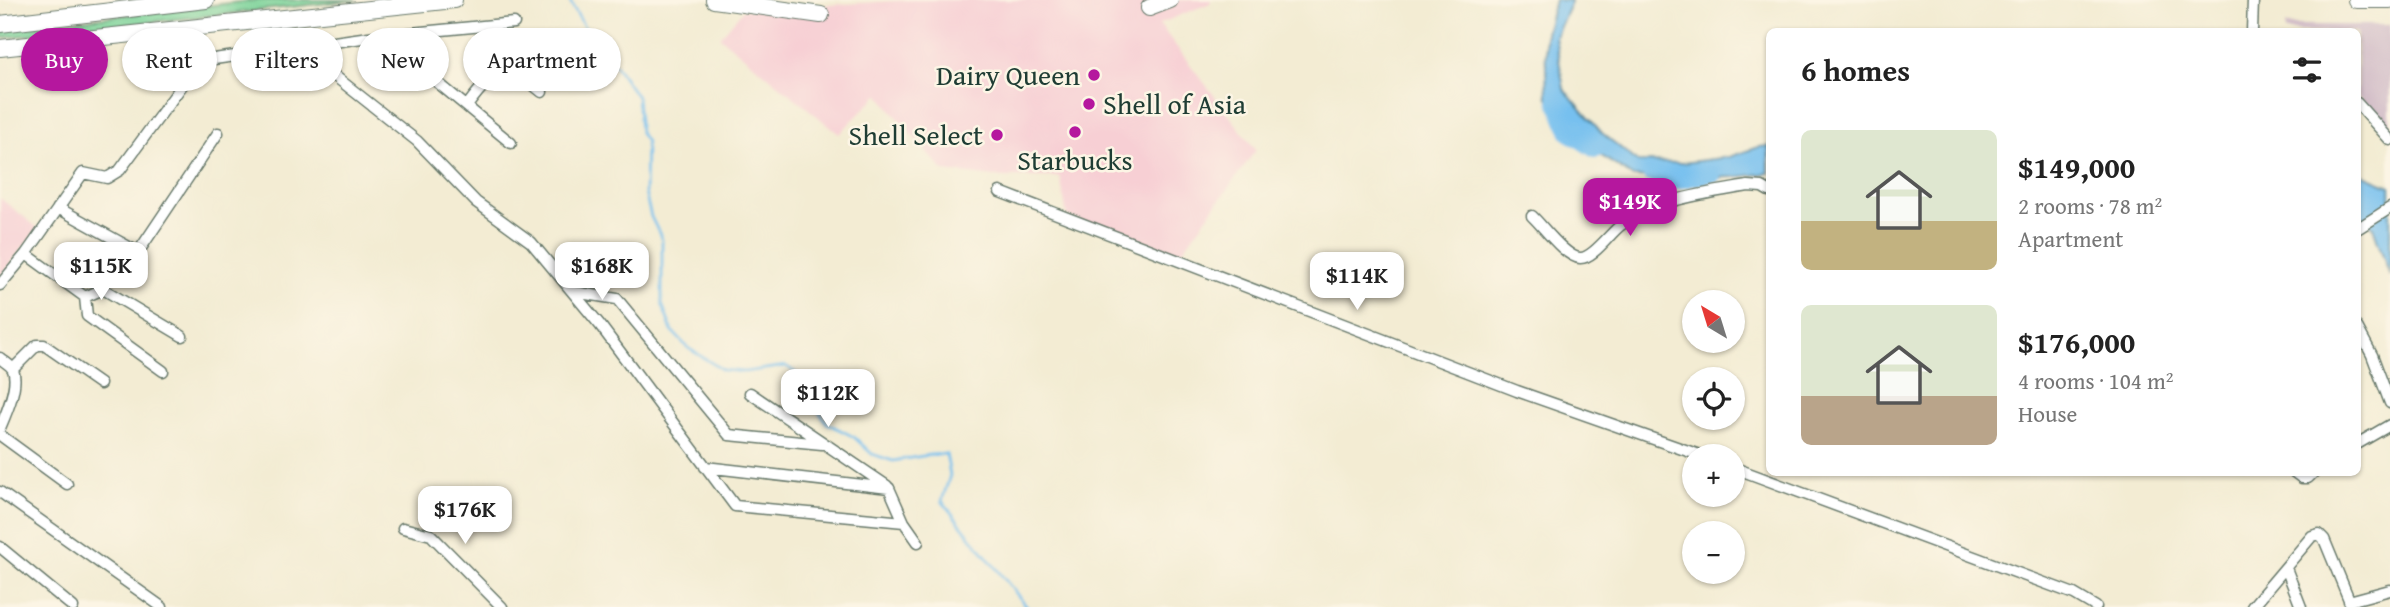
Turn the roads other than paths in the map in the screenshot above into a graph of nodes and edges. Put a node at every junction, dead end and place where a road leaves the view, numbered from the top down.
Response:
1 (206, 0) edge
2 (454, 0) edge
3 (714, 0) edge
4 (1171, 0) edge
5 (2253, 0) edge
6 (2356, 0) edge
7 (2390, 1) edge
8 (1149, 8) dead end
9 (821, 15) dead end
10 (514, 23) dead end
11 (0, 24) edge
12 (2252, 28) edge
13 (449, 29) edge
14 (0, 48) edge
15 (231, 57) edge
16 (343, 83) edge
17 (449, 91) edge
18 (542, 92) dead end
19 (467, 106) junction
20 (2361, 107) edge
21 (218, 134) dead end
22 (2390, 140) edge
23 (511, 143) dead end
24 (1766, 189) edge
25 (1000, 192) dead end
26 (58, 208) junction
27 (2390, 208) edge
28 (1532, 216) dead end
29 (2361, 227) edge
30 (26, 254) junction
31 (1, 283) edge
32 (574, 292) junction
33 (85, 297) junction
34 (2361, 334) edge
35 (182, 335) dead end
36 (0, 358) edge
37 (13, 369) junction
38 (163, 371) dead end
39 (100, 384) dead end
40 (750, 393) dead end
41 (2390, 403) edge
42 (2390, 425) edge
43 (0, 428) edge
44 (0, 435) edge
45 (2361, 442) edge
46 (822, 444) junction
47 (1682, 449) edge
48 (705, 467) junction
49 (1745, 472) edge
50 (67, 484) dead end
51 (889, 488) junction
52 (0, 492) edge
53 (904, 522) junction
54 (403, 528) dead end
55 (918, 542) dead end
56 (0, 547) edge
57 (2286, 568) junction
58 (2390, 590) edge
59 (2351, 604) edge
60 (73, 607) edge
61 (162, 607) edge
62 (502, 607) edge
63 (2096, 607) edge
64 (2252, 607) edge
65 (2301, 607) edge

1 - 11 highway
2 - 14 highway
3 - 9 highway
4 - 8 highway
5 - 12 street
6 - 7 highway
10 - 13 street
15 - 26 street
16 - 32 street
17 - 19 street
18 - 19 street
19 - 23 street
20 - 22 street
21 - 26 street
24 - 28 street
25 - 47 street
26 - 30 street
27 - 29 street
30 - 31 street
30 - 33 street
32 - 46 street
32 - 48 street
33 - 35 street
33 - 38 street
34 - 41 street
36 - 37 street
37 - 39 street
37 - 43 street
40 - 46 street
42 - 45 street
44 - 50 street
46 - 51 street
48 - 51 street
48 - 53 street
49 - 63 street
51 - 53 street
52 - 61 street
53 - 55 street
54 - 62 street
56 - 60 street
57 - 59 street
57 - 64 street
57 - 65 street
58 - 59 street

